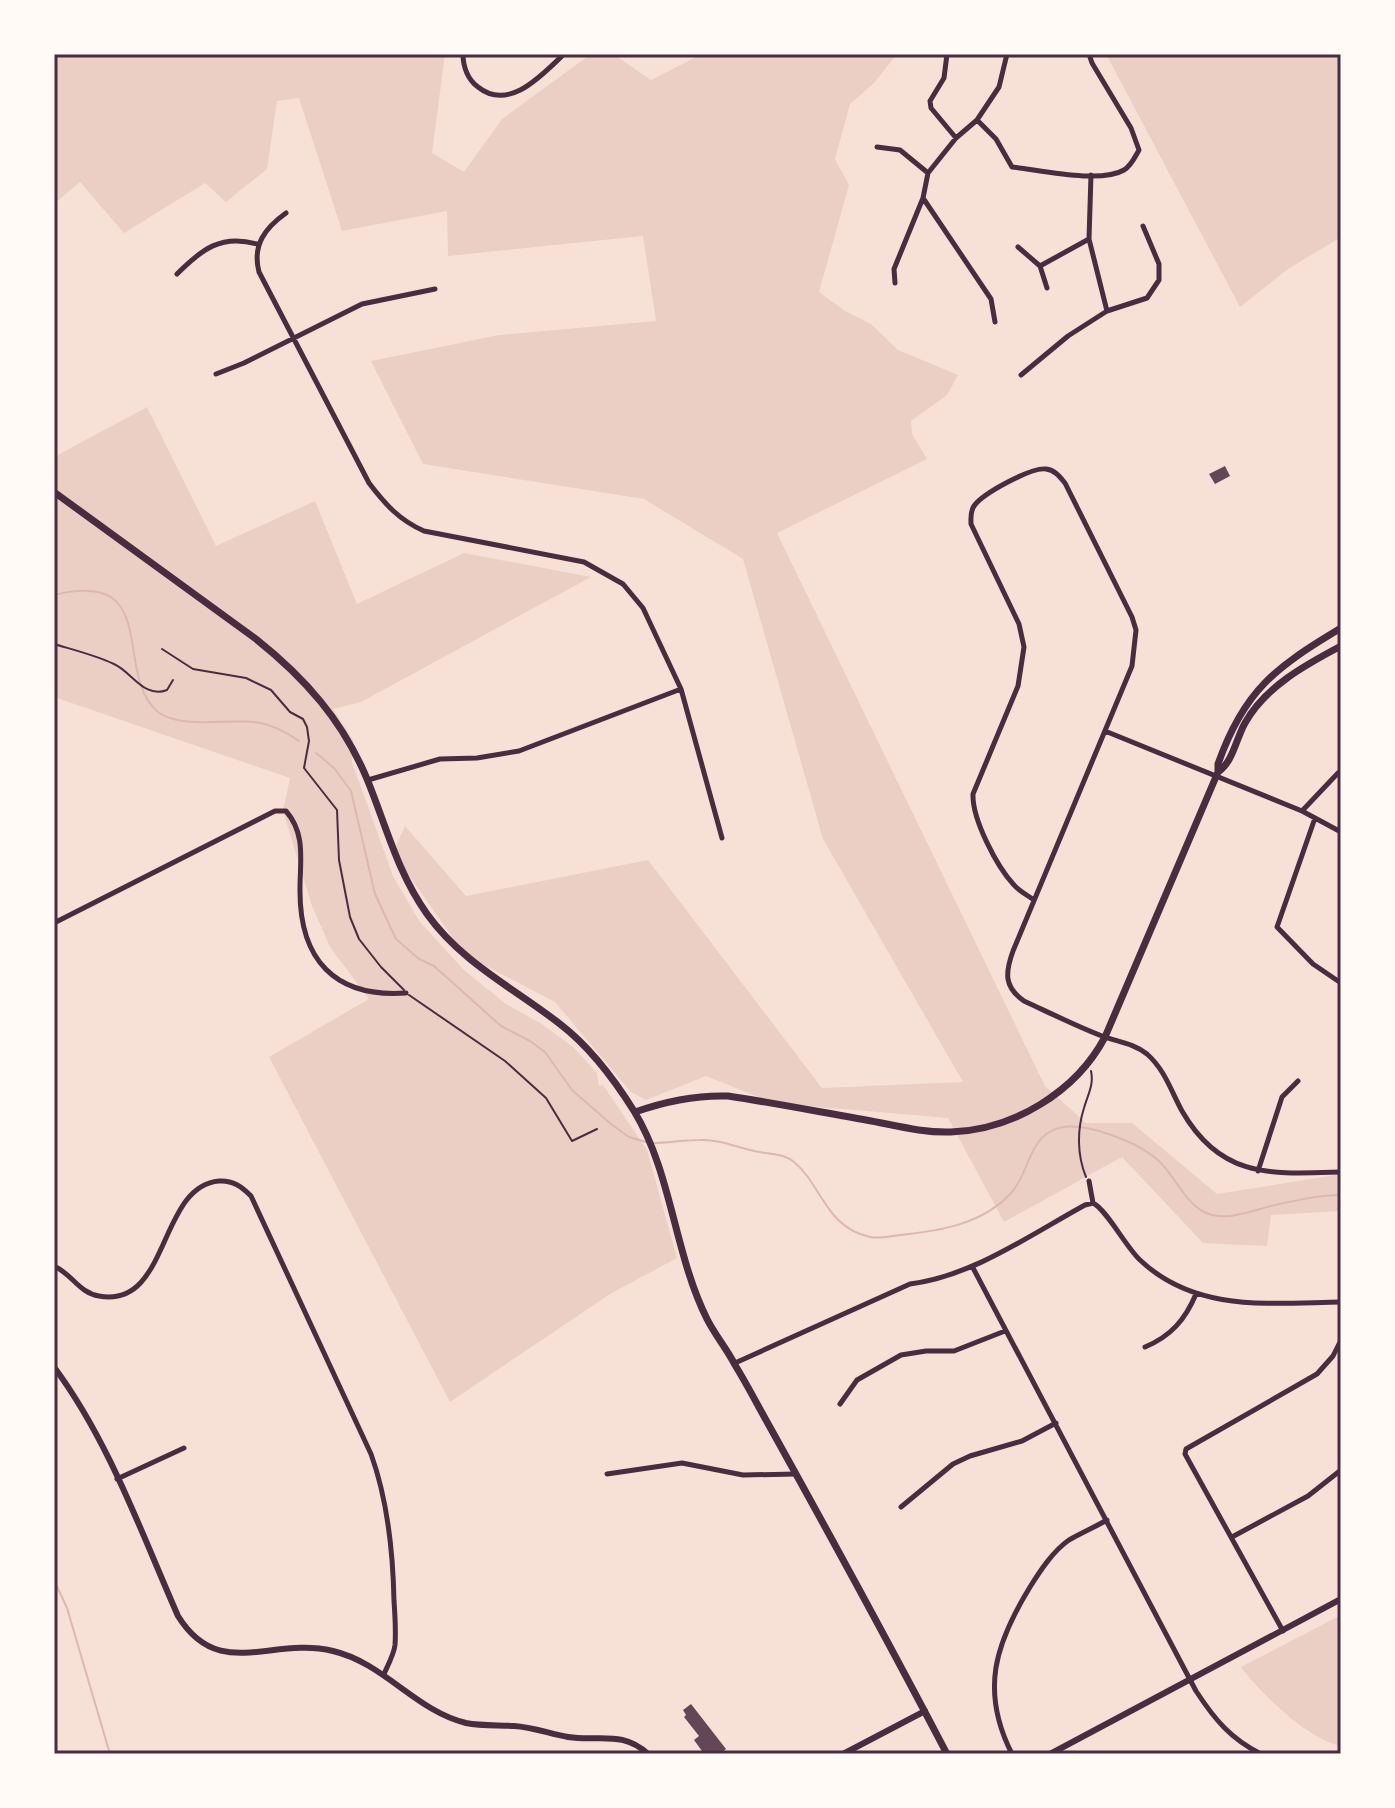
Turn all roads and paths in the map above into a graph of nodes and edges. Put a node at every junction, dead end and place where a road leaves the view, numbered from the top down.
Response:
1 (463, 54) edge
2 (564, 54) edge
3 (947, 54) edge
4 (1007, 54) edge
5 (1089, 54) edge
6 (977, 120) junction
7 (956, 138) junction
8 (877, 147) dead end
9 (928, 173) junction
10 (1091, 175) junction
11 (923, 198) junction
12 (286, 213) dead end
13 (1143, 226) dead end
14 (1089, 239) junction
15 (257, 244) junction
16 (1018, 247) dead end
17 (1040, 266) junction
18 (177, 274) dead end
19 (895, 283) dead end
20 (1047, 288) dead end
21 (435, 289) dead end
22 (1107, 311) junction
23 (995, 322) dead end
24 (292, 337) junction
25 (216, 374) dead end
26 (1021, 375) dead end
27 (54, 492) edge
28 (1341, 628) edge
29 (54, 644) edge
30 (1341, 646) edge
31 (162, 649) dead end
32 (173, 680) dead end
33 (681, 689) junction
34 (1105, 731) junction
35 (1338, 773) dead end
36 (1217, 774) junction
37 (368, 780) junction
38 (1302, 811) junction
39 (1315, 818) junction
40 (1341, 832) edge
41 (722, 838) dead end
42 (1034, 900) junction
43 (54, 923) edge
44 (1338, 981) dead end
45 (406, 993) junction
46 (1105, 1037) junction
47 (1089, 1062) junction
48 (1298, 1081) dead end
49 (635, 1112) junction
50 (597, 1129) dead end
51 (1258, 1171) junction
52 (1341, 1172) edge
53 (1089, 1181) joint
54 (1093, 1203) junction
55 (54, 1266) edge
56 (972, 1266) junction
57 (1196, 1294) junction
58 (1341, 1302) edge
59 (1005, 1331) junction
60 (1341, 1340) edge
61 (1145, 1347) dead end
62 (735, 1363) junction
63 (54, 1367) edge
64 (840, 1404) dead end
65 (1056, 1423) junction
66 (184, 1448) dead end
67 (1341, 1470) edge
68 (607, 1474) dead end
69 (796, 1474) junction
70 (117, 1479) junction
71 (901, 1507) dead end
72 (1107, 1520) junction
73 (1232, 1537) junction
74 (1341, 1599) edge
75 (1283, 1632) junction
76 (384, 1674) junction
77 (1191, 1681) junction
78 (925, 1711) junction
79 (648, 1754) edge
80 (843, 1754) edge
81 (947, 1754) edge
82 (1012, 1754) edge
83 (1050, 1754) edge
84 (1261, 1754) edge

1 - 2 street
3 - 7 street
4 - 6 street
5 - 10 street
6 - 7 street
6 - 10 street
7 - 9 street
8 - 9 street
9 - 11 street
10 - 14 street
11 - 19 street
11 - 23 street
12 - 15 street
13 - 22 street
14 - 17 street
14 - 22 street
15 - 18 street
15 - 24 street
16 - 17 street
17 - 20 street
21 - 24 street
22 - 26 street
24 - 25 street
24 - 33 street
27 - 37 main road
28 - 36 main road
29 - 32 path
30 - 36 main road
31 - 45 lane
33 - 37 street
33 - 41 street
34 - 36 street
34 - 42 street
34 - 42 street
35 - 38 street
36 - 38 street
36 - 46 main road
37 - 49 main road
38 - 39 street
39 - 40 street
39 - 44 street
42 - 46 street
43 - 45 street
45 - 50 lane
46 - 47 main road
46 - 51 street
47 - 49 main road
47 - 53 path
48 - 51 street
49 - 62 main road
51 - 52 street
53 - 54 street
54 - 56 street
54 - 57 street
55 - 76 street
56 - 59 street
56 - 62 street
57 - 58 street
57 - 61 street
59 - 64 street
59 - 65 street
60 - 73 street
62 - 69 main road
63 - 70 street
65 - 71 street
65 - 72 street
66 - 70 street
67 - 73 street
68 - 69 street
69 - 78 main road
70 - 76 street
72 - 77 street
72 - 82 street
73 - 75 street
74 - 75 street
75 - 77 street
76 - 79 street
77 - 83 street
77 - 84 street
78 - 80 street
78 - 81 main road

